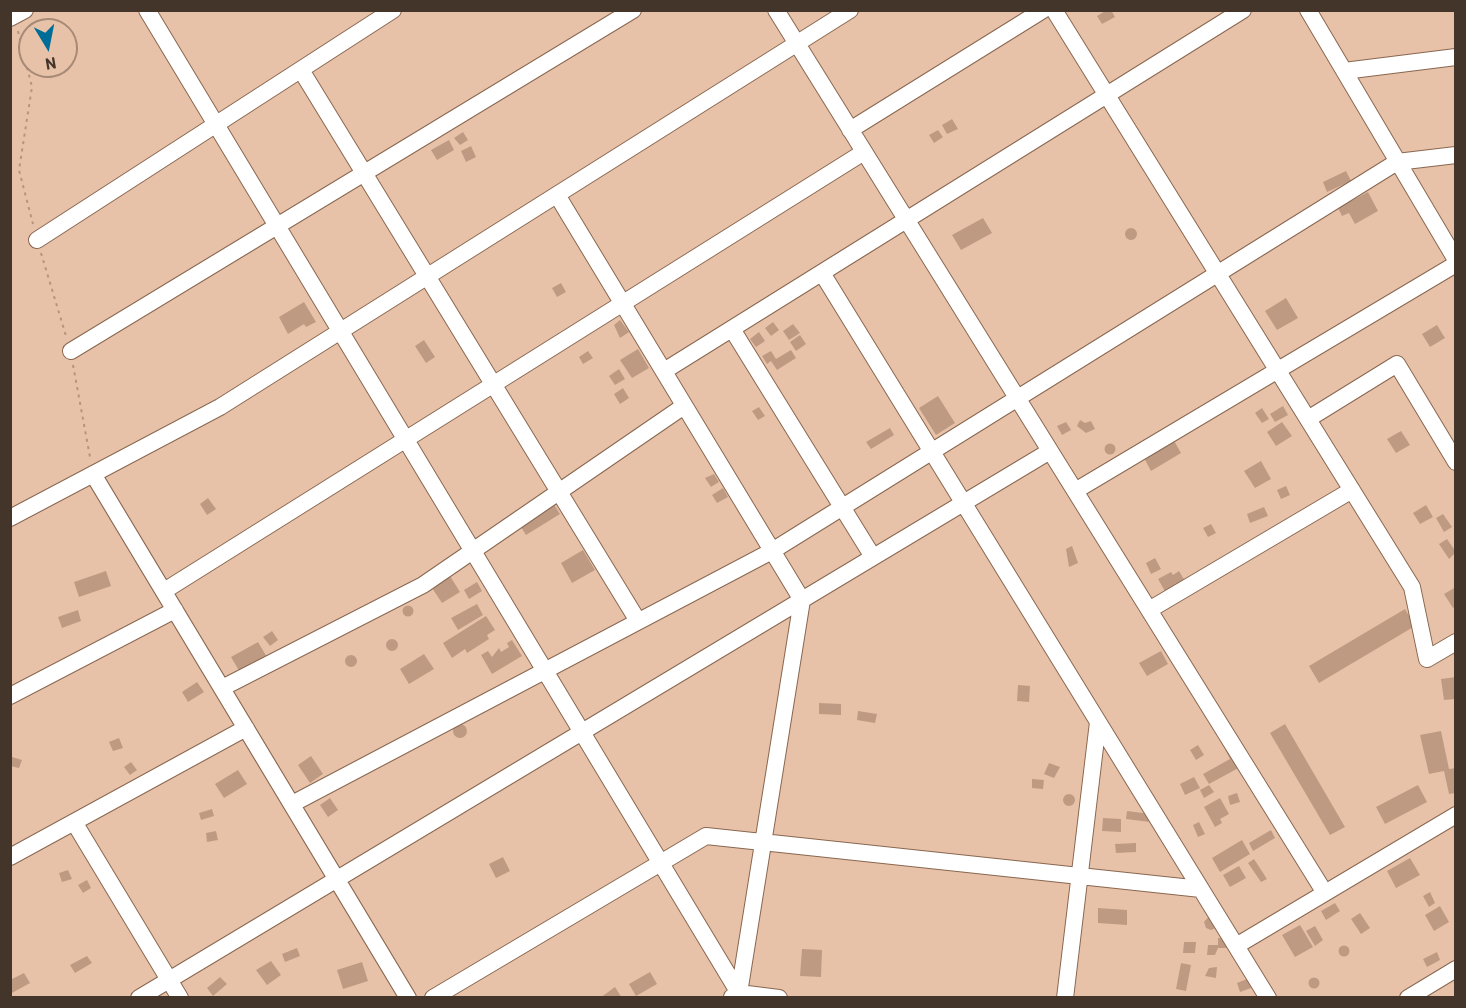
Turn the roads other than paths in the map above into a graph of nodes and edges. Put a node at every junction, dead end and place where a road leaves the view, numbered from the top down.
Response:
1 (25, 10) edge
2 (147, 10) edge
3 (393, 10) edge
4 (633, 10) edge
5 (776, 10) edge
6 (850, 10) edge
7 (1042, 10) edge
8 (1054, 10) edge
9 (1244, 10) edge
10 (1308, 10) edge
11 (10, 18) edge
12 (796, 44) junction
13 (1455, 57) edge
14 (301, 70) junction
15 (1344, 72) junction
16 (1107, 96) junction
17 (216, 125) junction
18 (850, 130) junction
19 (864, 152) junction
20 (1455, 155) edge
21 (1397, 162) junction
22 (364, 174) junction
23 (557, 195) junction
24 (906, 220) junction
25 (277, 226) junction
26 (37, 240) dead end
27 (1455, 262) edge
28 (822, 273) junction
29 (1217, 274) junction
30 (427, 277) junction
31 (622, 303) junction
32 (732, 329) junction
33 (340, 331) junction
34 (71, 351) dead end
35 (1277, 370) junction
36 (664, 371) junction
37 (493, 384) junction
38 (1017, 398) junction
39 (684, 406) junction
40 (1308, 419) junction
41 (405, 439) junction
42 (932, 451) junction
43 (1050, 451) junction
44 (1455, 462) edge
45 (93, 474) junction
46 (1352, 490) junction
47 (1075, 491) junction
48 (559, 492) junction
49 (964, 503) junction
50 (842, 507) junction
51 (10, 518) edge
52 (473, 551) junction
53 (772, 551) junction
54 (873, 557) junction
55 (164, 591) junction
56 (802, 600) junction
57 (175, 610) junction
58 (1149, 610) junction
59 (638, 621) junction
60 (1455, 642) edge
61 (545, 671) junction
62 (222, 688) junction
63 (10, 696) edge
64 (1098, 722) junction
65 (246, 728) junction
66 (582, 732) junction
67 (292, 804) junction
68 (74, 822) junction
69 (1453, 822) edge
70 (763, 843) junction
71 (10, 857) edge
72 (661, 863) junction
73 (1080, 876) junction
74 (336, 879) junction
75 (1201, 889) junction
76 (1325, 893) junction
77 (1236, 946) junction
78 (1455, 969) edge
79 (169, 980) junction
80 (737, 996) edge
81 (139, 998) edge
82 (180, 998) edge
83 (408, 998) edge
84 (433, 998) edge
85 (779, 998) edge
86 (1065, 998) edge
87 (1268, 998) edge
88 (1408, 998) edge

1 - 11 street
2 - 17 street
3 - 14 street
4 - 22 street
5 - 12 street
6 - 12 street
7 - 18 street
8 - 16 street
9 - 16 street
10 - 15 street
12 - 18 street
12 - 23 street
13 - 15 street
14 - 17 street
14 - 22 street
15 - 21 street
16 - 24 street
16 - 29 street
17 - 25 street
17 - 26 street
18 - 19 street
19 - 24 street
19 - 31 street
20 - 21 street
21 - 27 street
21 - 29 street
22 - 25 street
22 - 30 street
23 - 30 street
23 - 31 street
24 - 28 street
24 - 38 street
25 - 33 street
25 - 34 street
27 - 35 street
28 - 32 street
28 - 42 street
29 - 35 street
29 - 38 street
30 - 33 street
30 - 37 street
31 - 36 street
31 - 37 street
32 - 36 street
32 - 50 street
33 - 41 street
33 - 45 street
35 - 40 street
35 - 47 street
36 - 39 street
37 - 41 street
37 - 48 street
38 - 42 street
38 - 43 street
39 - 48 street
39 - 53 street
40 - 44 street
40 - 46 street
41 - 52 street
41 - 55 street
42 - 49 street
42 - 50 street
43 - 47 street
43 - 49 street
45 - 51 street
45 - 55 street
46 - 58 street
46 - 60 street
47 - 58 street
48 - 52 street
48 - 59 street
49 - 54 street
49 - 64 street
50 - 53 street
50 - 54 street
52 - 61 street
52 - 62 street
53 - 56 street
53 - 59 street
54 - 56 street
55 - 57 street
56 - 66 street
56 - 70 street
57 - 62 street
57 - 63 street
58 - 76 street
59 - 61 street
61 - 66 street
61 - 67 street
62 - 65 street
64 - 73 street
64 - 75 street
65 - 67 street
65 - 68 street
66 - 72 street
66 - 74 street
67 - 74 street
68 - 71 street
68 - 79 street
69 - 76 street
70 - 72 street
70 - 73 street
70 - 80 street
72 - 80 street
72 - 84 street
73 - 75 street
73 - 86 street
74 - 79 street
74 - 83 street
75 - 77 street
76 - 77 street
77 - 87 street
78 - 88 street
79 - 81 street
79 - 82 street
80 - 85 street

